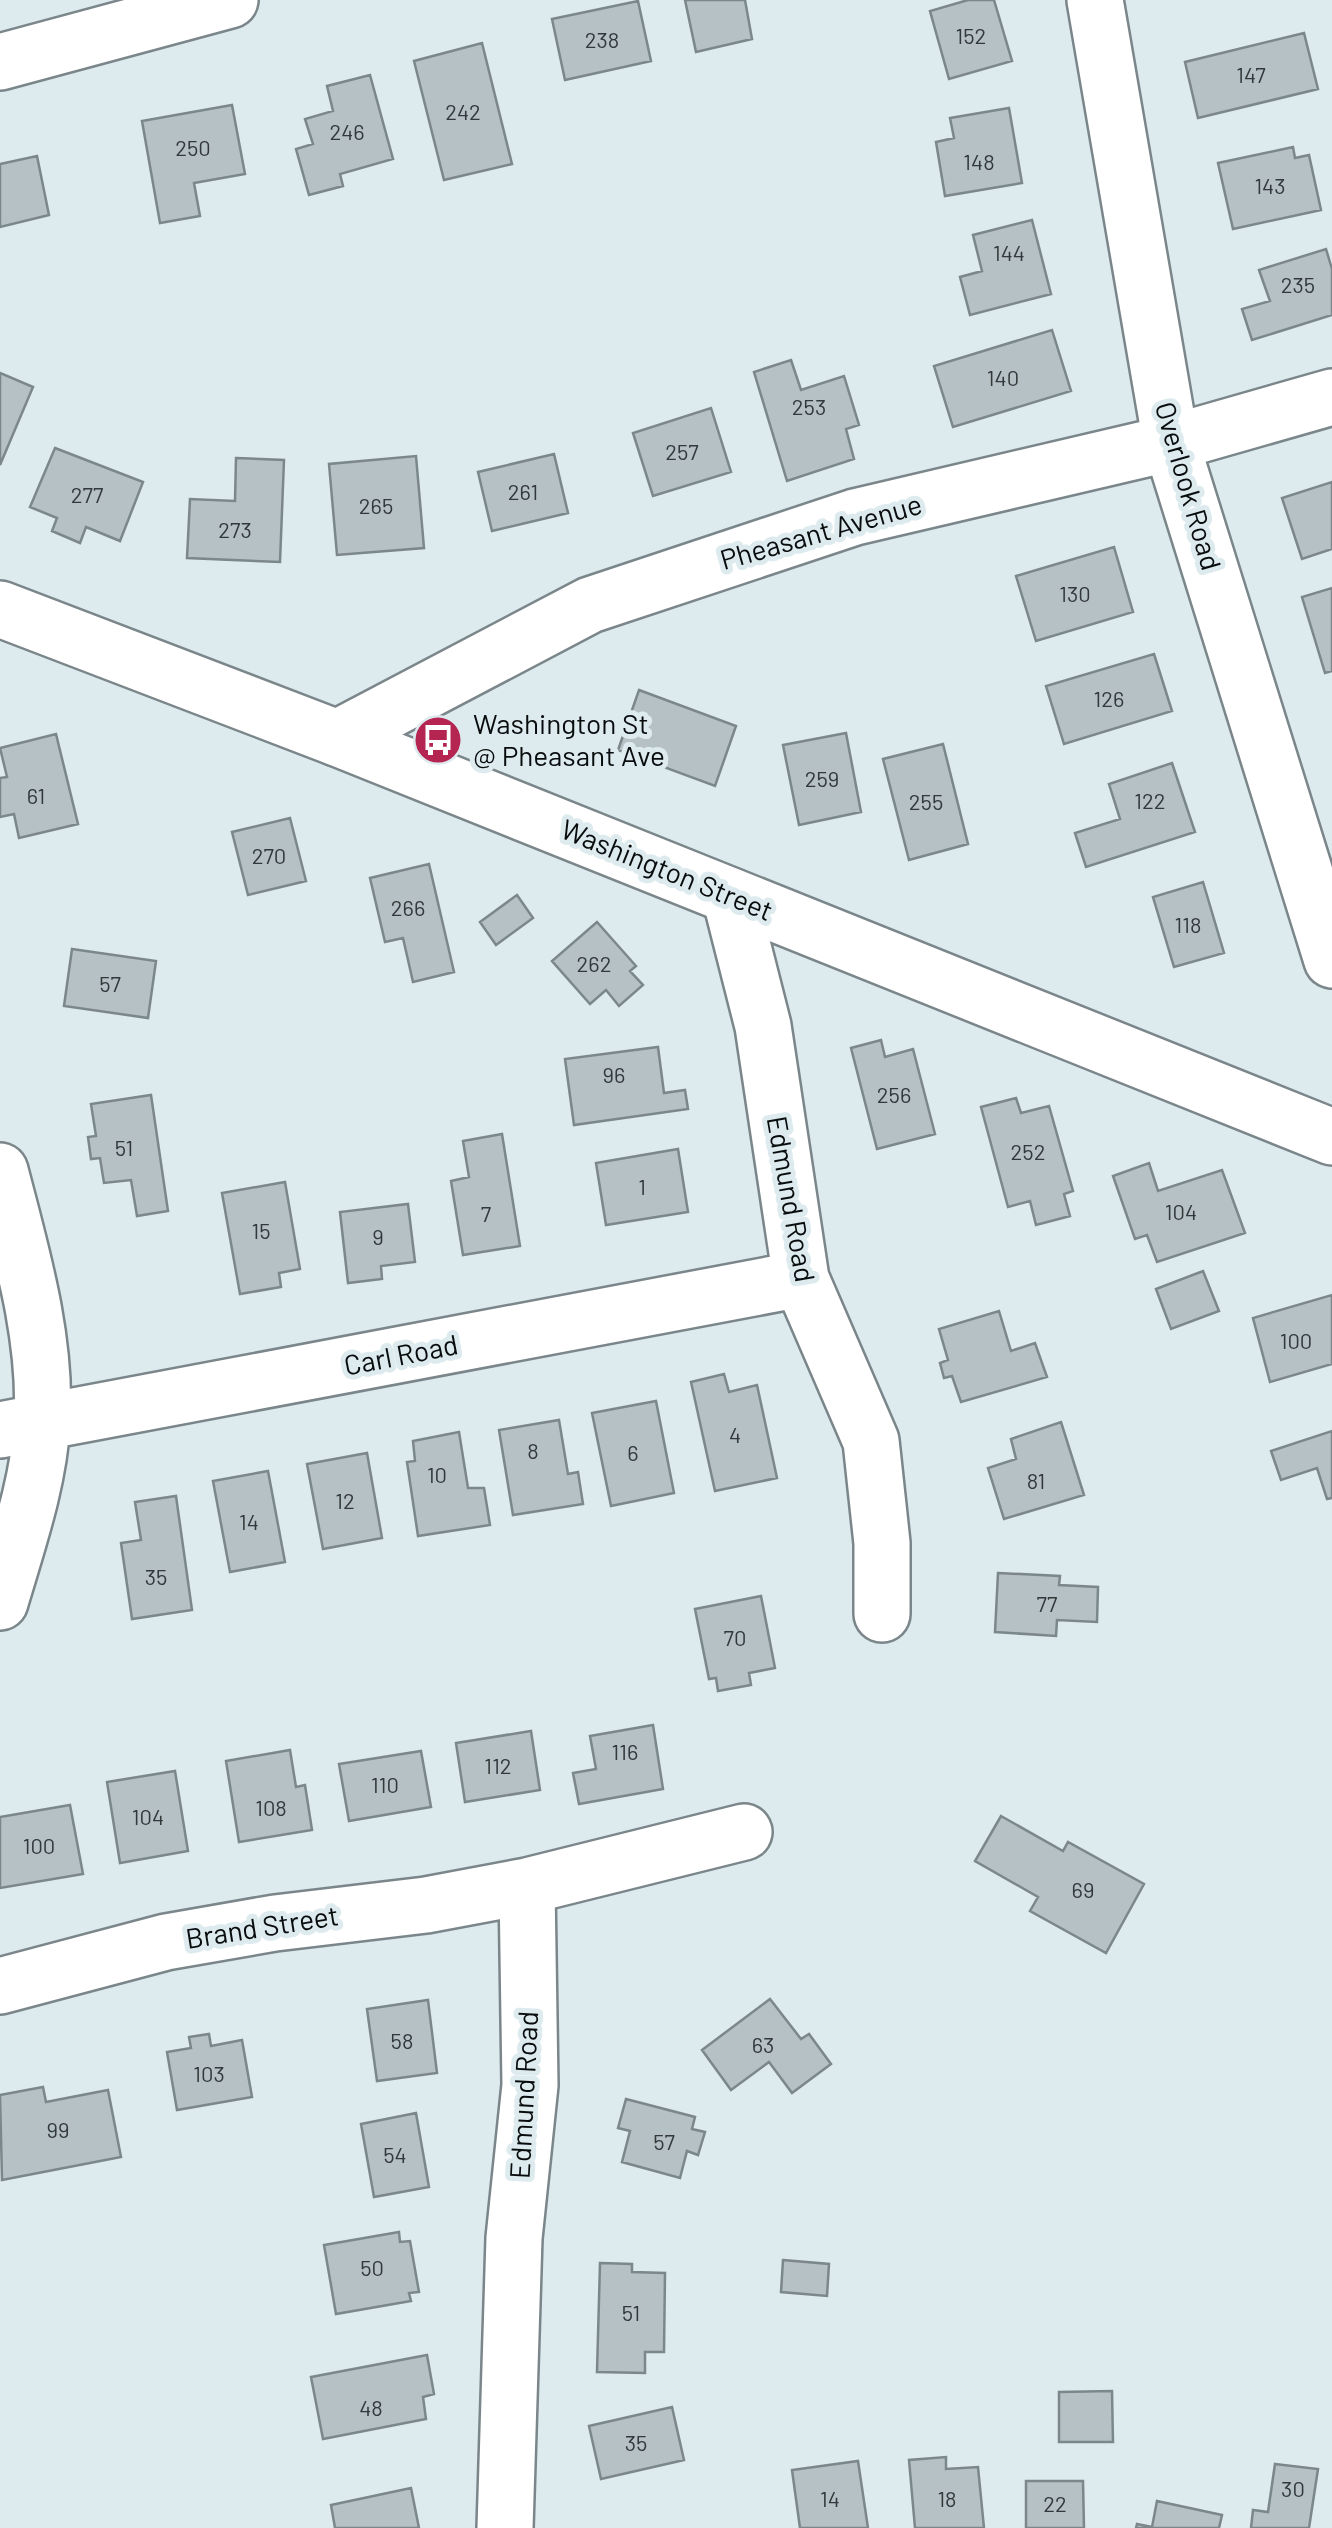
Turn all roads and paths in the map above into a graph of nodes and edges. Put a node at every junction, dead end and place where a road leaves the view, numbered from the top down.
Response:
1 (230, 0) edge
2 (1095, 0) edge
3 (0, 62) edge
4 (1332, 397) edge
5 (1171, 443) junction
6 (0, 609) edge
7 (337, 738) junction
8 (730, 896) junction
9 (1332, 960) edge
10 (1332, 1137) edge
11 (0, 1172) edge
12 (801, 1279) junction
13 (21, 1426) edge
14 (0, 1602) edge
15 (882, 1614) dead end
16 (744, 1832) dead end
17 (527, 1886) junction
18 (0, 1986) edge
19 (506, 2528) edge

1 - 3 street
2 - 5 street, Overlook Road
4 - 5 street, Pheasant Avenue
5 - 7 street, Pheasant Avenue
5 - 9 street, Overlook Road
6 - 7 street, Washington Street
7 - 8 street, Washington Street
8 - 10 street, Washington Street
8 - 12 street, Edmund Road
11 - 13 street
12 - 13 street, Carl Road
12 - 15 street, Edmund Road
13 - 14 street
16 - 17 street
17 - 18 street, Brand Street
17 - 19 street, Edmund Road

